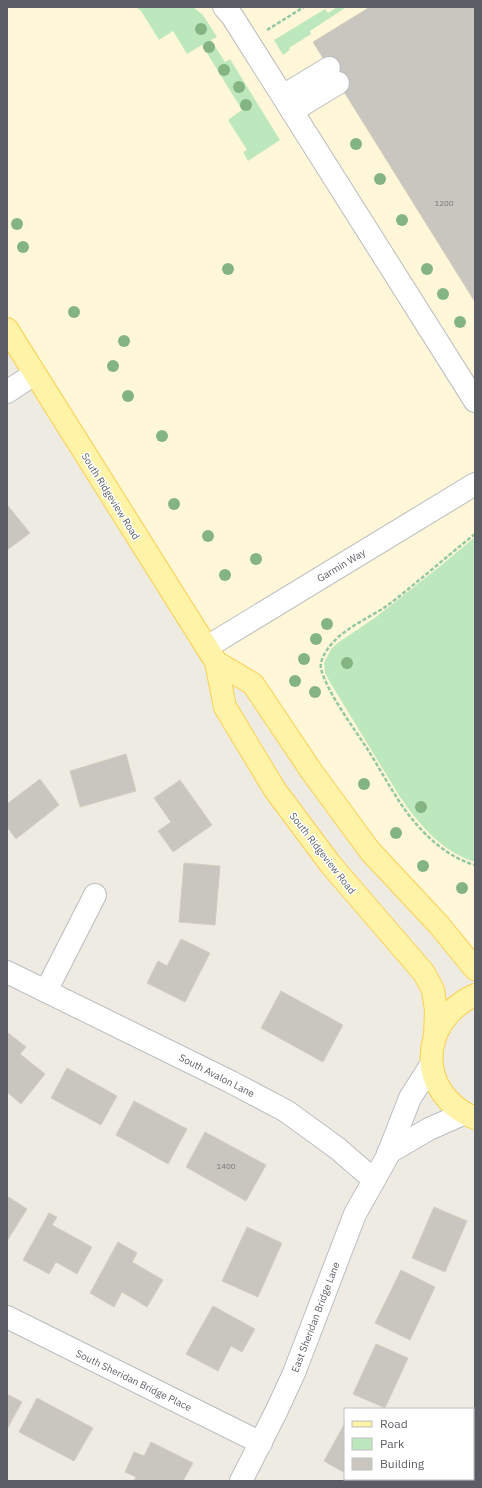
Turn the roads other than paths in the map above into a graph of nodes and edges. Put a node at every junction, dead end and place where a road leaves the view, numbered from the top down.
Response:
1 (224, 7) edge
2 (333, 76) dead end
3 (288, 104) junction
4 (7, 329) edge
5 (34, 374) junction
6 (7, 392) edge
7 (475, 401) edge
8 (475, 484) edge
9 (211, 655) junction
10 (95, 895) dead end
11 (475, 969) edge
12 (7, 972) edge
13 (46, 991) junction
14 (475, 995) edge
15 (435, 1036) junction
16 (431, 1065) junction
17 (469, 1116) edge
18 (388, 1153) junction
19 (374, 1180) junction
20 (7, 1317) edge
21 (261, 1443) junction
22 (241, 1481) edge

1 - 3 street
2 - 3 street
3 - 7 street
4 - 5 main road, South Ridgeview Road
5 - 6 street
5 - 9 main road, South Ridgeview Road
8 - 9 street, Garmin Way
9 - 11 main road, South Ridgeview Road
9 - 15 main road, South Ridgeview Road
10 - 13 street
12 - 13 street, South Avalon Lane
13 - 19 street, South Avalon Lane
14 - 15 main road
15 - 16 main road
16 - 17 main road
16 - 18 street, East Sheridan Bridge Lane
17 - 18 street
18 - 19 street, East Sheridan Bridge Lane
19 - 21 street, East Sheridan Bridge Lane
20 - 21 street, South Sheridan Bridge Place
21 - 22 street, East Sheridan Bridge Lane

